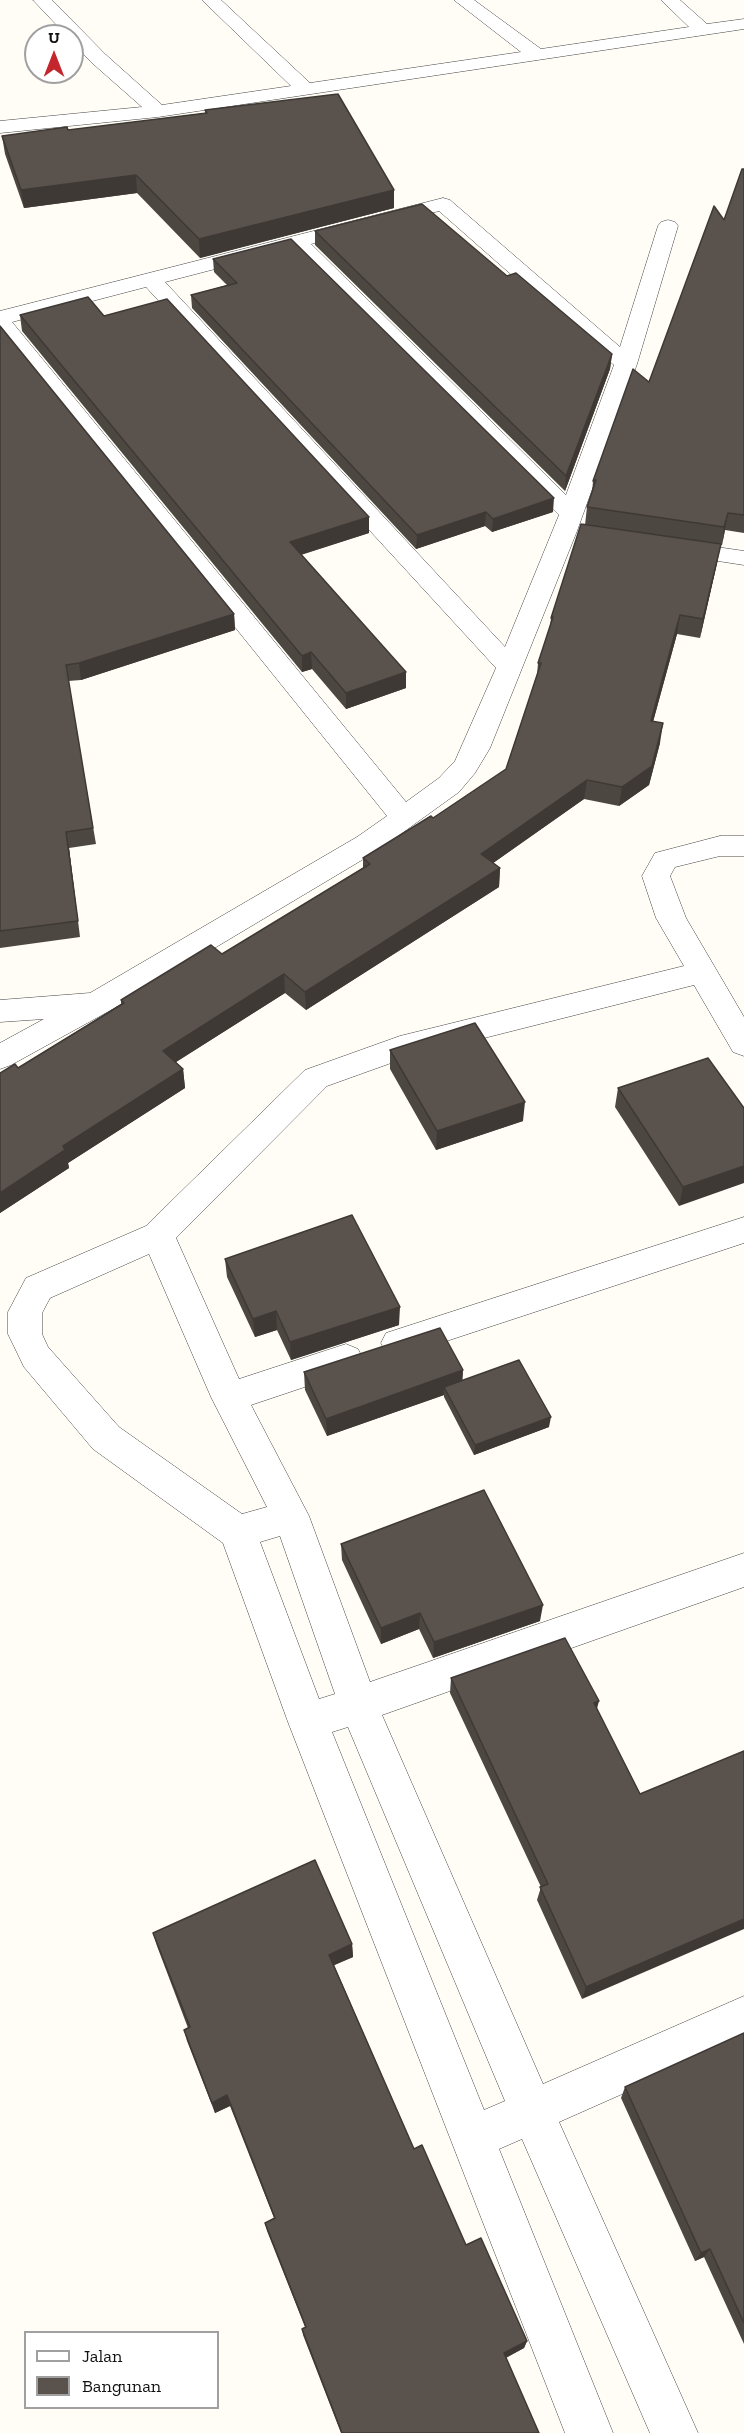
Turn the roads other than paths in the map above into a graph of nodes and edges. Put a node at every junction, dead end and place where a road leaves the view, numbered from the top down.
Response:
1 (42, 0) edge
2 (211, 0) edge
3 (463, 0) edge
4 (670, 0) edge
5 (744, 24) edge
6 (703, 30) junction
7 (536, 54) junction
8 (306, 89) junction
9 (158, 111) junction
10 (0, 126) edge
11 (668, 226) dead end
12 (297, 242) junction
13 (151, 279) junction
14 (0, 320) edge
15 (626, 364) junction
16 (574, 526) junction
17 (655, 545) edge
18 (744, 558) edge
19 (508, 667) junction
20 (404, 818) junction
21 (744, 846) edge
22 (701, 972) junction
23 (99, 1003) junction
24 (0, 1011) edge
25 (744, 1044) edge
26 (0, 1057) edge
27 (744, 1230) edge
28 (158, 1235) junction
29 (229, 1397) junction
30 (291, 1516) junction
31 (238, 1532) junction
32 (744, 1569) edge
33 (359, 1706) junction
34 (308, 1722) junction
35 (744, 2018) edge
36 (532, 2111) junction
37 (474, 2138) junction
38 (589, 2433) edge
39 (674, 2433) edge

1 - 9 street
2 - 8 street
3 - 7 street
4 - 6 street
5 - 6 street
6 - 7 street
7 - 8 street
8 - 9 street
9 - 10 street
11 - 15 street
12 - 13 street
12 - 15 street
12 - 16 street
13 - 14 street
13 - 19 street
14 - 20 street
15 - 16 street
16 - 19 street
17 - 18 street
19 - 20 street
20 - 23 street
21 - 22 street
22 - 25 street
22 - 28 street
23 - 24 street
23 - 26 street
27 - 29 street
28 - 29 street
28 - 31 street
29 - 30 street
30 - 31 street
30 - 33 street
31 - 34 street
32 - 33 street
33 - 34 street
33 - 36 street
34 - 37 street
35 - 36 street
36 - 37 street
36 - 39 street
37 - 38 street

